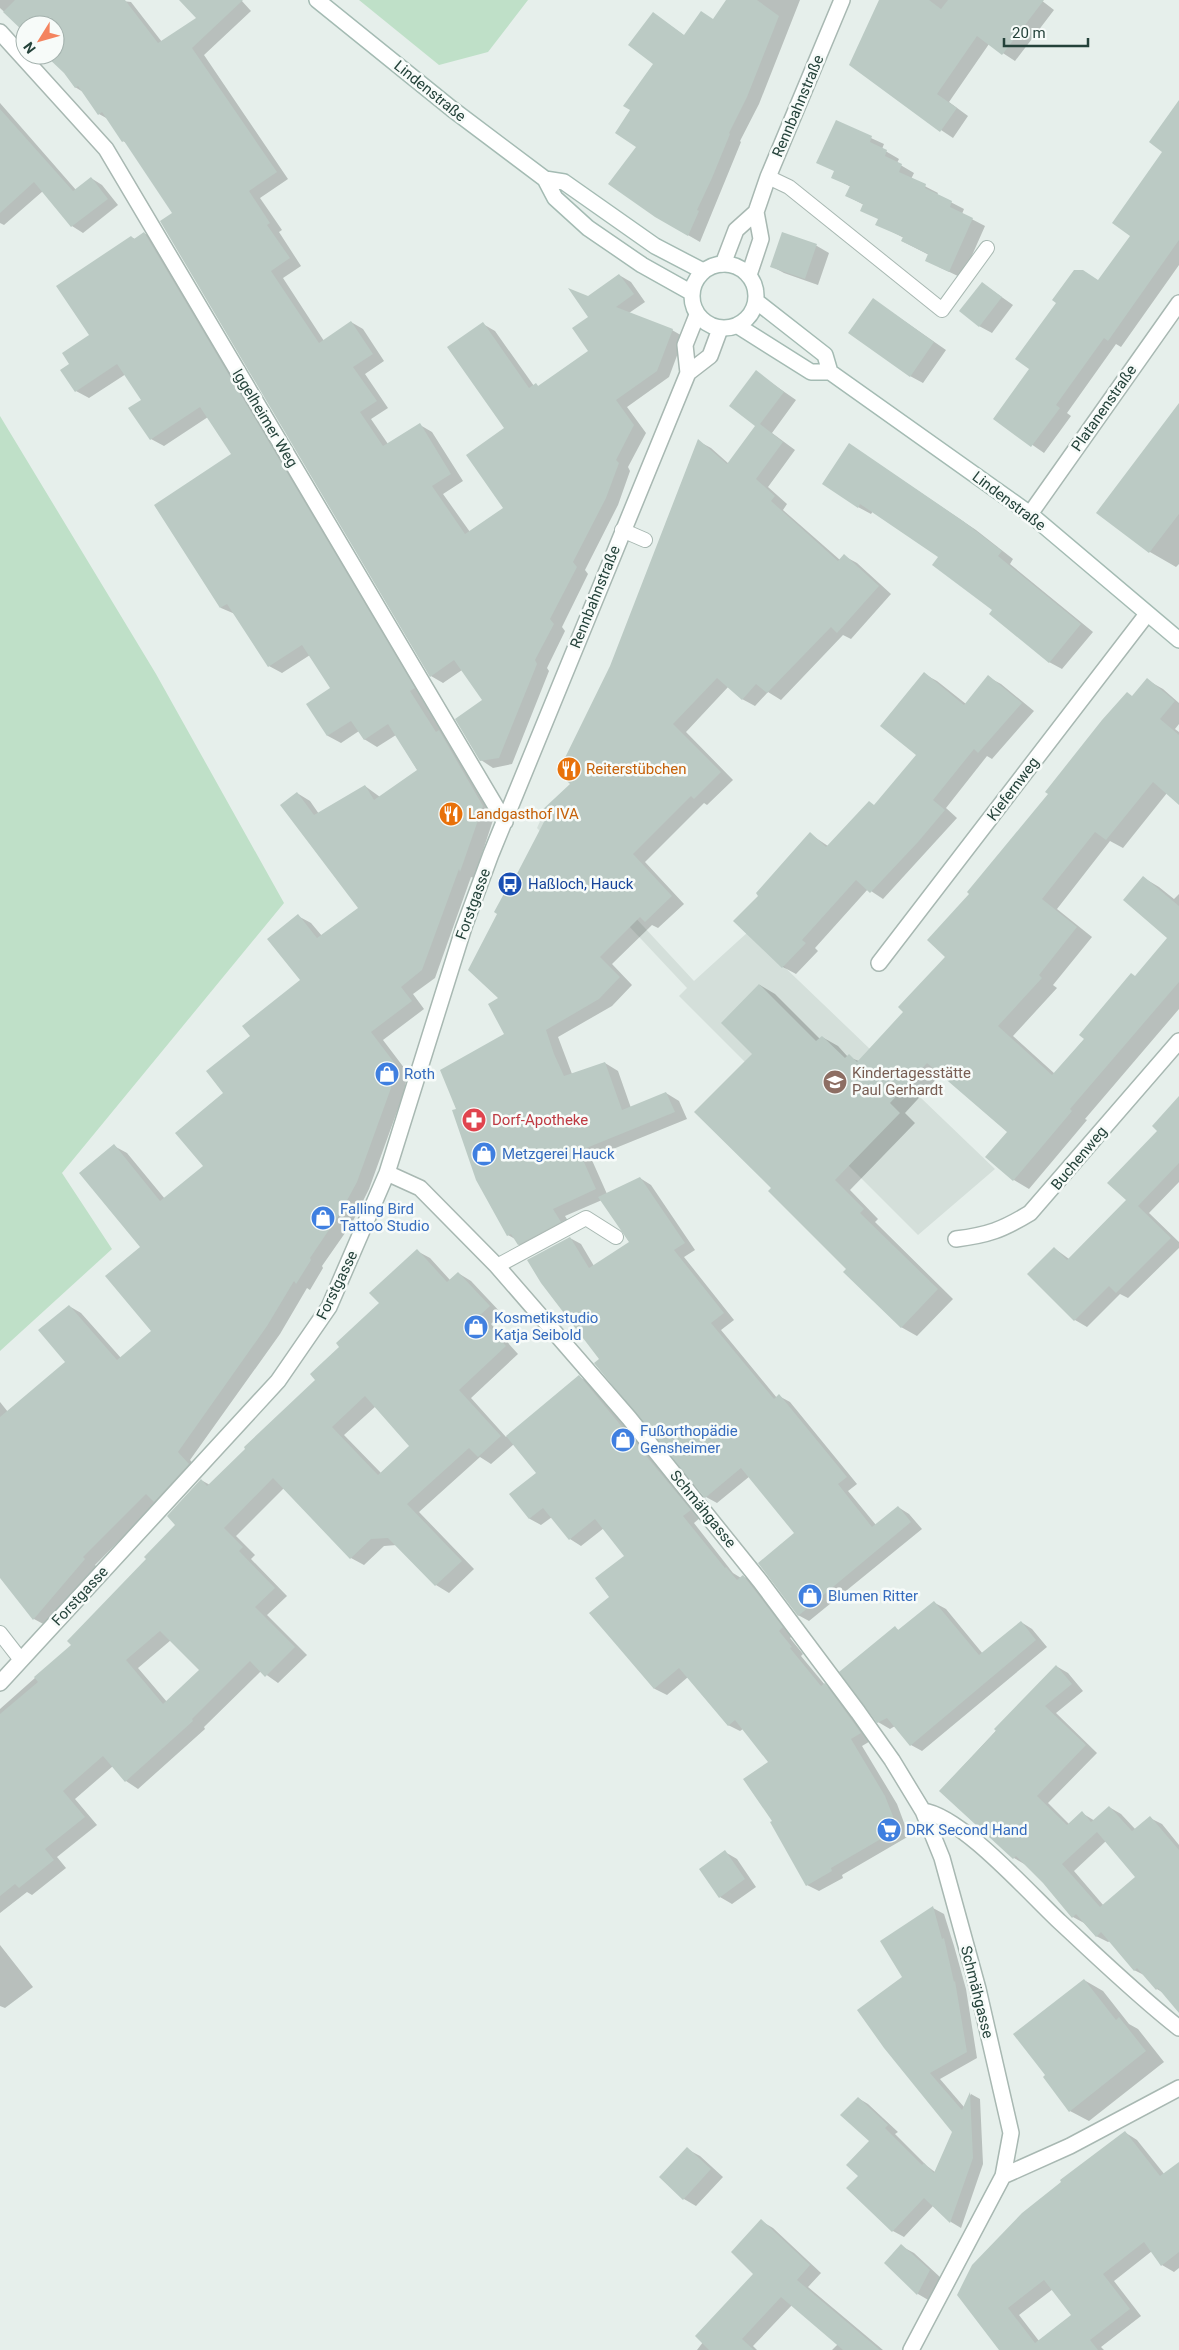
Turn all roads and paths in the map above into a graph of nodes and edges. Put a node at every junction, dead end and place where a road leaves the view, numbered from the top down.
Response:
1 (317, 0) edge
2 (842, 0) edge
3 (0, 32) edge
4 (768, 177) junction
5 (545, 179) junction
6 (756, 212) junction
7 (987, 248) dead end
8 (723, 264) junction
9 (703, 271) junction
10 (748, 275) junction
11 (692, 293) junction
12 (756, 301) junction
13 (1179, 303) edge
14 (697, 315) junction
15 (738, 326) junction
16 (720, 329) junction
17 (830, 372) junction
18 (688, 373) junction
19 (1030, 514) junction
20 (622, 530) junction
21 (645, 540) dead end
22 (1148, 614) junction
23 (1179, 640) edge
24 (505, 822) junction
25 (879, 963) dead end
26 (1178, 1045) edge
27 (387, 1173) junction
28 (616, 1237) dead end
29 (956, 1239) dead end
30 (497, 1266) junction
31 (0, 1633) edge
32 (21, 1660) junction
33 (0, 1683) edge
34 (923, 1811) junction
35 (1179, 2028) edge
36 (1179, 2088) edge
37 (1003, 2176) junction
38 (911, 2350) edge

1 - 5 street, Lindenstraße
2 - 4 street, Rennbahnstraße
3 - 24 street, Iggelheimer Weg
4 - 6 street, Rennbahnstraße
4 - 7 lane
5 - 9 street, Lindenstraße
5 - 11 street, Lindenstraße
6 - 8 street, Rennbahnstraße
6 - 10 street, Rennbahnstraße
8 - 9 street
8 - 10 street
9 - 11 street
10 - 12 street
11 - 14 street
12 - 15 street
12 - 17 street, Lindenstraße
13 - 19 street, Platanenstraße
14 - 16 street
14 - 18 street, Rennbahnstraße
15 - 16 street
15 - 17 street, Lindenstraße
16 - 18 street, Rennbahnstraße
17 - 19 street, Lindenstraße
18 - 20 street, Rennbahnstraße
19 - 22 street, Lindenstraße
20 - 21 lane
20 - 24 street, Rennbahnstraße
22 - 23 street, Lindenstraße
22 - 25 street, Kiefernweg
24 - 27 street, Forstgasse
26 - 29 street, Buchenweg
27 - 30 street, Schmähgasse
27 - 32 street, Forstgasse
28 - 30 lane
30 - 34 street, Schmähgasse
31 - 32 lane
32 - 33 street, Forstgasse
34 - 35 street
34 - 37 street, Schmähgasse
36 - 37 street
37 - 38 street, Schmähgasse

